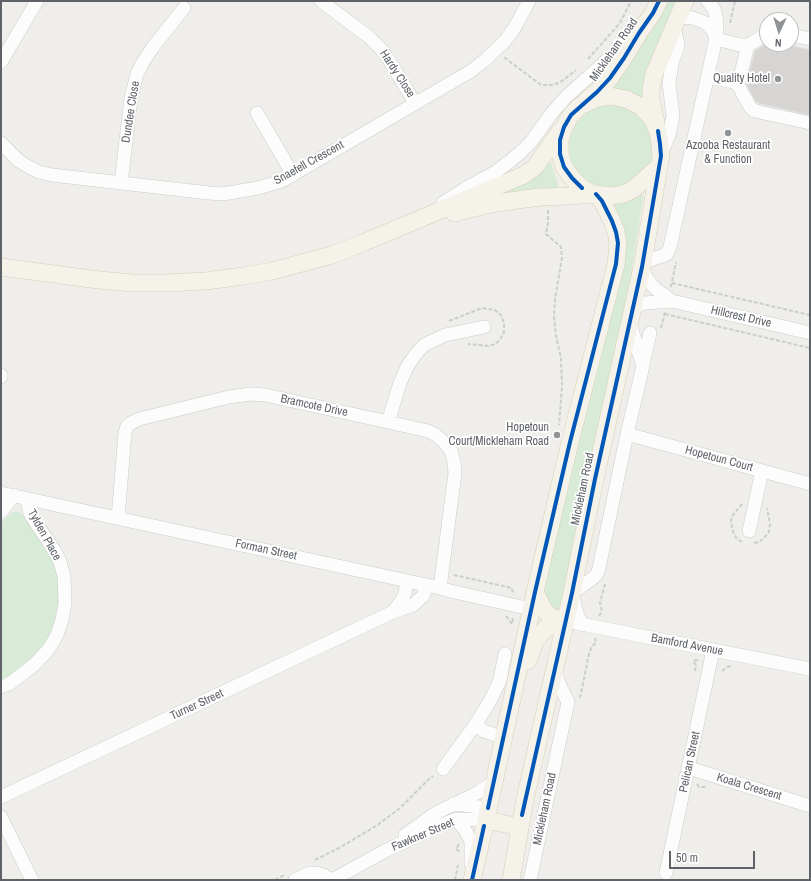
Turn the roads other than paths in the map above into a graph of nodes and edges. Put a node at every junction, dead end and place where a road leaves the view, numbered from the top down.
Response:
1 (36, 1) edge
2 (321, 1) edge
3 (529, 1) edge
4 (659, 1) edge
5 (685, 1) edge
6 (708, 1) edge
7 (184, 8) dead end
8 (676, 21) junction
9 (639, 33) junction
10 (799, 37) edge
11 (716, 38) junction
12 (759, 38) edge
13 (810, 39) edge
14 (748, 45) junction
15 (1, 62) edge
16 (708, 77) junction
17 (738, 85) junction
18 (415, 103) junction
19 (580, 106) junction
20 (257, 113) dead end
21 (810, 123) edge
22 (564, 127) junction
23 (658, 132) junction
24 (1, 143) edge
25 (660, 161) junction
26 (292, 174) junction
27 (121, 183) junction
28 (595, 194) junction
29 (412, 223) junction
30 (642, 265) junction
31 (1, 266) edge
32 (672, 301) junction
33 (631, 317) junction
34 (484, 327) dead end
35 (650, 333) dead end
36 (810, 333) edge
37 (643, 366) junction
38 (388, 422) junction
39 (627, 434) junction
40 (762, 471) junction
41 (810, 484) edge
42 (1, 493) edge
43 (20, 497) junction
44 (1, 512) edge
45 (118, 518) junction
46 (749, 531) dead end
47 (407, 581) junction
48 (433, 587) junction
49 (535, 592) junction
50 (572, 592) junction
51 (531, 609) junction
52 (393, 612) junction
53 (565, 622) junction
54 (585, 625) junction
55 (713, 650) junction
56 (505, 654) dead end
57 (810, 669) edge
58 (554, 670) junction
59 (1, 688) edge
60 (512, 698) junction
61 (475, 725) junction
62 (503, 738) junction
63 (688, 768) junction
64 (443, 769) road end
65 (494, 782) junction
66 (1, 797) edge
67 (451, 804) junction
68 (810, 806) edge
69 (487, 814) junction
70 (1, 816) edge
71 (456, 819) junction
72 (521, 821) junction
73 (385, 851) junction
74 (666, 873) dead end
75 (290, 877) edge
76 (32, 880) edge
77 (332, 880) edge
78 (472, 880) edge
79 (511, 880) edge
80 (530, 880) edge

1 - 15 street
2 - 18 street, Hardy Close
3 - 18 street, Snaefell Crescent
4 - 9 main road, Mickleham Road
5 - 8 main road
6 - 11 street
7 - 27 street, Dundee Close
8 - 11 street
8 - 23 main road
8 - 25 street
9 - 19 main road, Mickleham Road
9 - 29 street
10 - 13 street
11 - 14 street
11 - 16 street
12 - 14 street
14 - 17 street
16 - 17 street
16 - 30 street
17 - 21 street
18 - 26 street, Snaefell Crescent
19 - 22 main road
19 - 23 main road
20 - 26 street
22 - 28 main road
22 - 29 main road
23 - 25 main road
24 - 27 street, Snaefell Crescent
25 - 28 main road
25 - 30 main road, Mickleham Road
26 - 27 street, Snaefell Crescent
28 - 29 main road
28 - 49 main road, Mickleham Road
29 - 31 main road
30 - 32 street, Hillcrest Drive
30 - 33 main road, Mickleham Road
32 - 33 street, Hillcrest Drive
32 - 36 street, Hillcrest Drive
33 - 37 street
33 - 50 main road, Mickleham Road
34 - 38 street
35 - 37 street
37 - 39 street
38 - 45 street, Bramcote Drive
38 - 48 street, Bramcote Drive
39 - 40 street, Hopetoun Court
39 - 50 street
40 - 41 street, Hopetoun Court
40 - 46 street
42 - 43 street, Forman Street
43 - 44 street
43 - 45 street, Forman Street
43 - 59 street, Tylden Place
45 - 47 street, Forman Street
47 - 48 street, Forman Street
47 - 52 street
48 - 51 street, Forman Street
48 - 52 street, Turner Street
49 - 51 main road, Mickleham Road
49 - 53 main road
50 - 53 main road, Mickleham Road
50 - 54 street
51 - 60 main road, Mickleham Road
52 - 66 street, Turner Street
53 - 54 street, Bamford Avenue
53 - 58 main road, Mickleham Road
53 - 60 main road
54 - 55 street, Bamford Avenue
55 - 57 street, Bamford Avenue
55 - 63 street, Pelican Street
56 - 61 street
58 - 72 main road, Mickleham Road
58 - 80 street, Mickleham Road
60 - 62 main road, Mickleham Road
61 - 62 street
61 - 64 street
62 - 65 main road, Mickleham Road
63 - 68 street, Koala Crescent
63 - 74 street, Pelican Street
65 - 67 street
65 - 69 main road, Mickleham Road
67 - 69 street, Fawkner Street
67 - 73 street, Fawkner Street
69 - 71 street, Fawkner Street
69 - 72 main road
69 - 78 main road, Mickleham Road
70 - 76 street
71 - 73 street, Fawkner Street
71 - 78 street
72 - 79 main road, Mickleham Road
73 - 77 street, Fawkner Street
75 - 77 street

